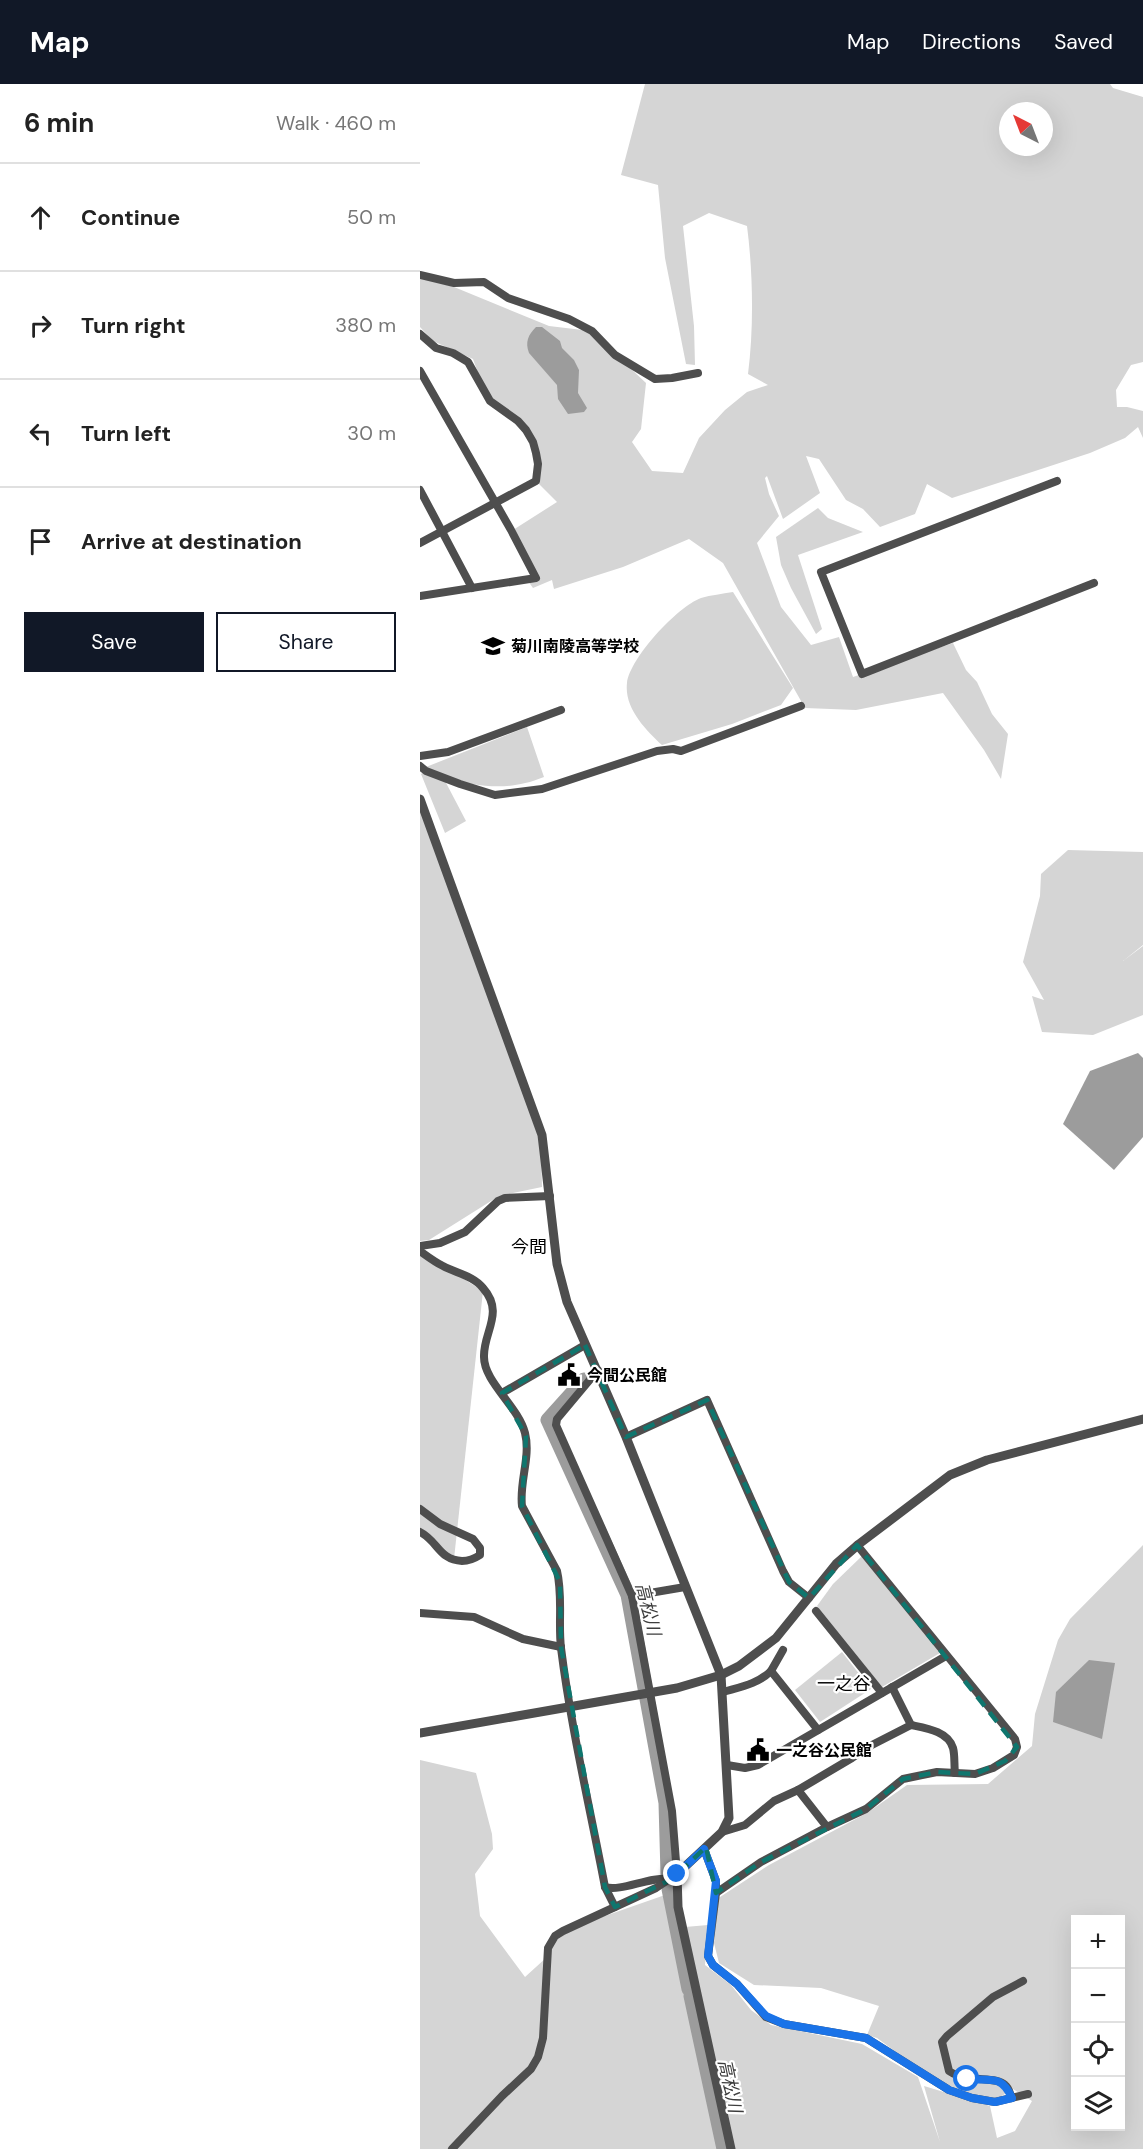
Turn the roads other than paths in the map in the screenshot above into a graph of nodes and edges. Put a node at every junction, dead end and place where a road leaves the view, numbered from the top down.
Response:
1 (420, 275) edge
2 (420, 334) edge
3 (420, 371) edge
4 (698, 373) dead end
5 (1057, 481) dead end
6 (420, 490) edge
7 (495, 503) junction
8 (442, 531) junction
9 (420, 543) edge
10 (1094, 583) dead end
11 (472, 588) junction
12 (420, 596) edge
13 (801, 706) dead end
14 (561, 710) dead end
15 (420, 756) edge
16 (420, 766) edge
17 (420, 799) edge
18 (550, 1196) junction
19 (420, 1246) edge
20 (420, 1251) edge
21 (585, 1345) junction
22 (598, 1370) junction
23 (502, 1393) junction
24 (1143, 1419) edge
25 (626, 1437) junction
26 (420, 1509) edge
27 (420, 1532) edge
28 (857, 1545) junction
29 (685, 1587) junction
30 (632, 1596) junction
31 (809, 1598) junction
32 (816, 1611) dead end
33 (420, 1613) edge
34 (561, 1647) junction
35 (783, 1650) dead end
36 (946, 1656) junction
37 (771, 1671) junction
38 (721, 1675) junction
39 (892, 1687) junction
40 (723, 1692) junction
41 (646, 1693) junction
42 (882, 1693) junction
43 (571, 1707) junction
44 (911, 1725) junction
45 (818, 1730) junction
46 (420, 1733) edge
47 (727, 1766) junction
48 (955, 1773) junction
49 (798, 1790) junction
50 (827, 1827) junction
51 (722, 1832) junction
52 (704, 1849) junction
53 (674, 1877) junction
54 (605, 1887) junction
55 (716, 1893) junction
56 (615, 1907) junction
57 (1023, 1981) dead end
58 (1028, 2094) dead end
59 (1012, 2098) junction
60 (452, 2149) edge
61 (731, 2149) edge

1 - 4 street
2 - 7 street
3 - 7 street
5 - 10 street
6 - 8 street
7 - 8 street
7 - 11 street
8 - 9 street
8 - 11 street
11 - 12 street
13 - 16 street
14 - 15 street
17 - 18 street
18 - 19 street
18 - 21 street
20 - 23 street
21 - 22 street
21 - 23 street
22 - 25 street
22 - 30 street
23 - 34 street
24 - 28 street
25 - 29 street
25 - 31 street
26 - 27 street
28 - 31 street
28 - 36 street
29 - 30 street
29 - 38 street
30 - 41 street
31 - 38 street
32 - 42 street
33 - 34 street
34 - 43 street
35 - 37 street
36 - 39 street
36 - 48 street
37 - 40 street
37 - 45 street
38 - 40 street
38 - 41 street
39 - 42 street
39 - 44 street
40 - 47 street
41 - 43 street
41 - 53 street
42 - 45 street
43 - 46 street
43 - 54 street
44 - 48 street
44 - 49 street
45 - 47 street
47 - 51 street
48 - 50 street
49 - 50 street
49 - 51 street
50 - 55 street
51 - 52 street
52 - 53 street
52 - 55 street
53 - 54 street
53 - 56 street
53 - 61 street
54 - 56 street
55 - 59 street
56 - 60 street
57 - 59 street
58 - 59 street

